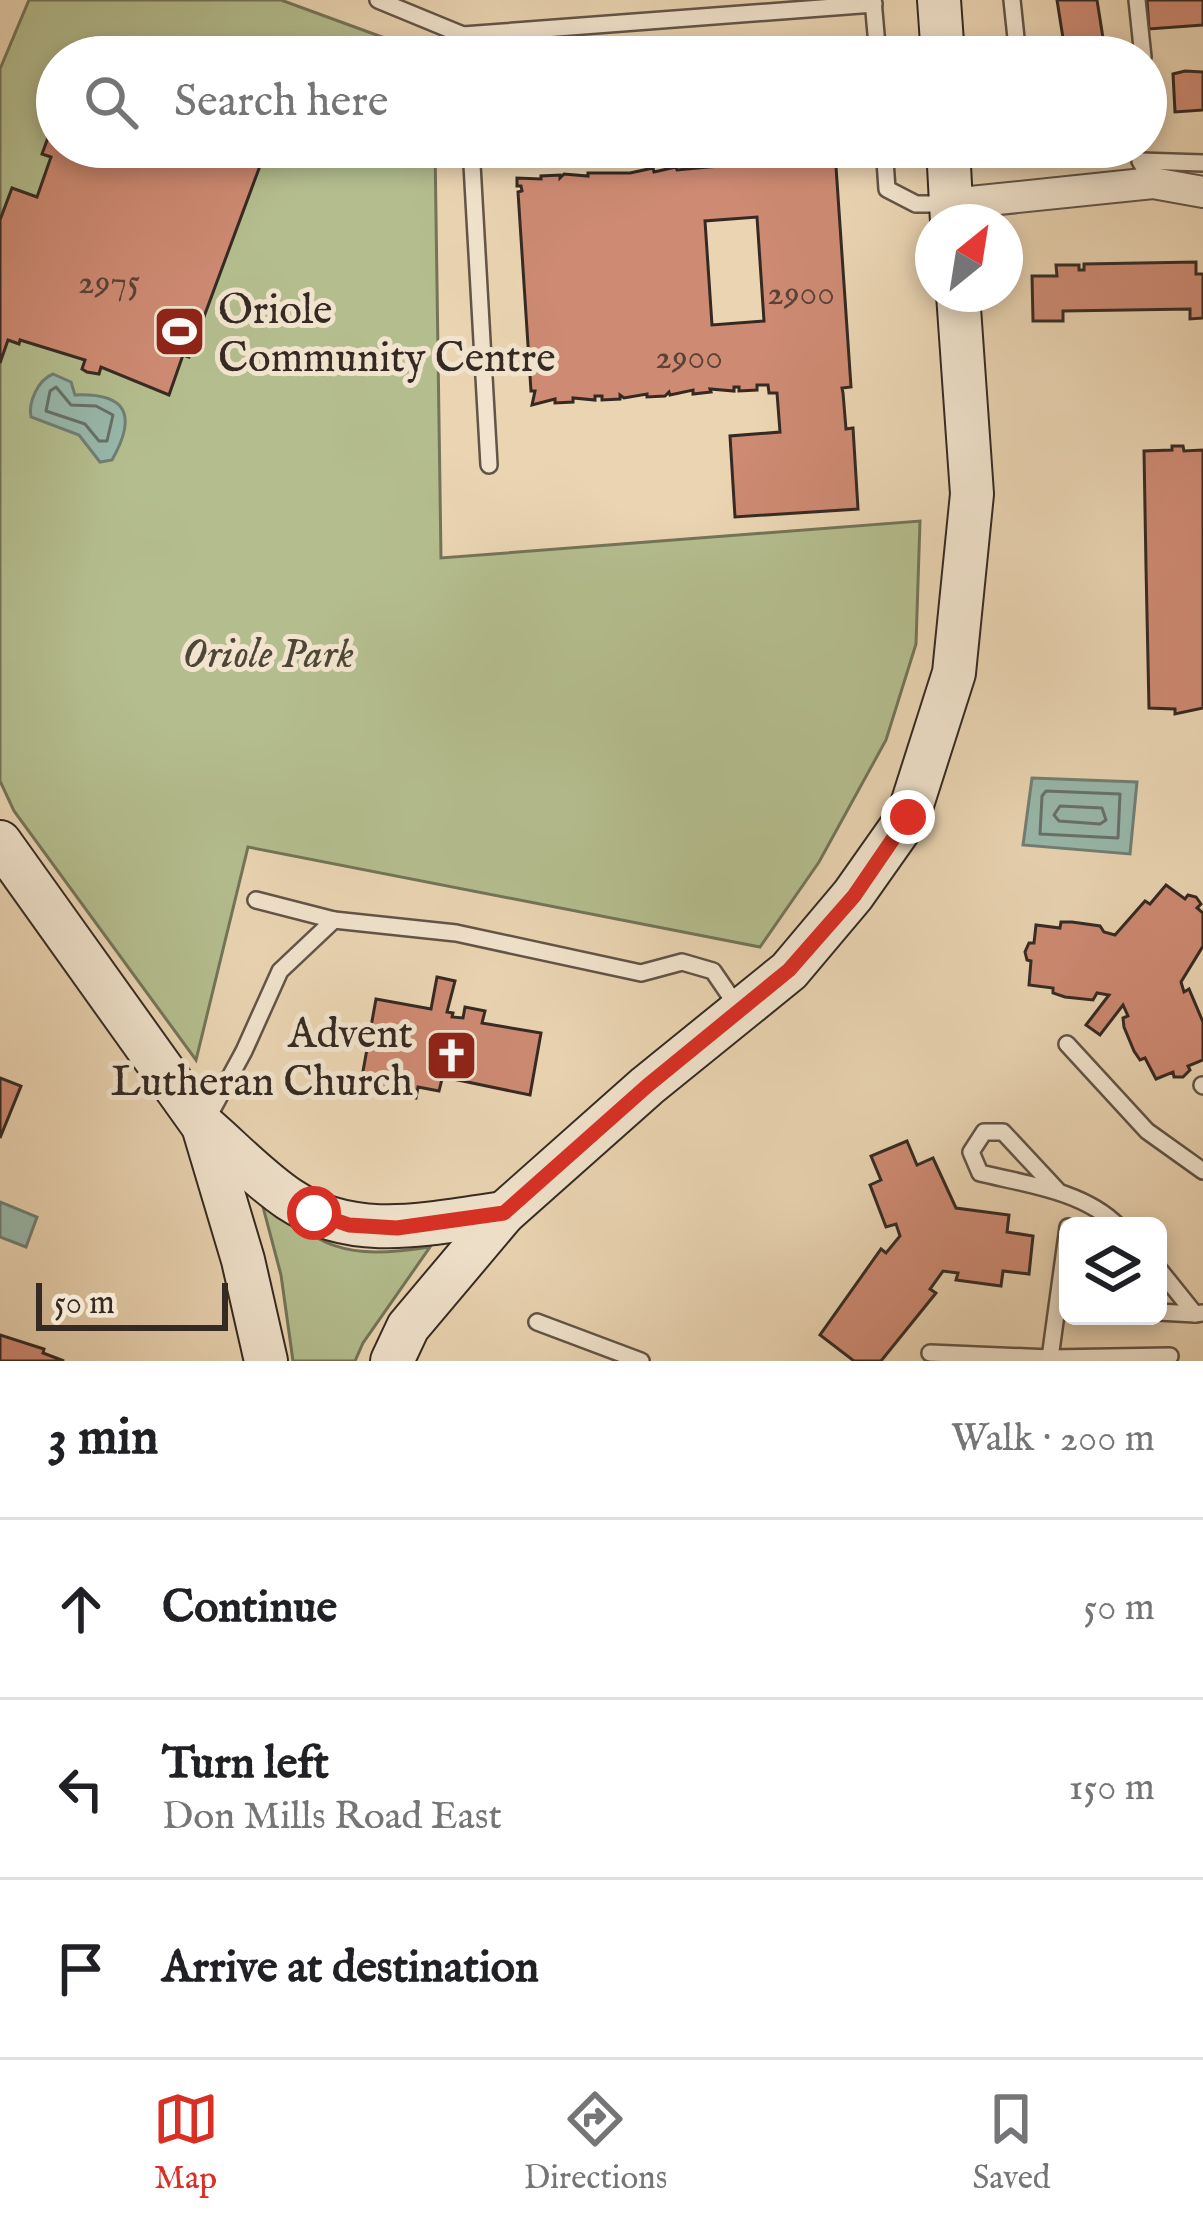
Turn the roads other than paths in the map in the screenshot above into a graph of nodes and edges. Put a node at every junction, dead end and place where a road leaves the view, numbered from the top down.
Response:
1 (378, 0) edge
2 (939, 0) edge
3 (1012, 0) edge
4 (1137, 0) edge
5 (874, 2) edge
6 (463, 34) joint
7 (876, 36) edge
8 (942, 36) edge
9 (1016, 36) edge
10 (1141, 36) edge
11 (1203, 163) edge
12 (1167, 164) edge
13 (472, 168) edge
14 (885, 168) edge
15 (949, 168) edge
16 (1128, 168) edge
17 (1152, 168) edge
18 (1203, 192) edge
19 (916, 204) edge
20 (951, 204) edge
21 (987, 204) edge
22 (959, 312) edge
23 (489, 465) dead end
24 (0, 842) edge
25 (256, 901) dead end
26 (334, 920) junction
27 (739, 1009) junction
28 (1067, 1044) dead end
29 (203, 1126) junction
30 (1203, 1171) edge
31 (1065, 1195) junction
32 (504, 1213) junction
33 (1067, 1217) edge
34 (1109, 1217) edge
35 (1167, 1278) edge
36 (1059, 1292) edge
37 (1167, 1312) edge
38 (1199, 1314) edge
39 (537, 1322) dead end
40 (930, 1353) dead end
41 (1170, 1356) dead end
42 (1050, 1358) edge
43 (266, 1361) edge
44 (392, 1361) edge
45 (640, 1361) edge

1 - 6 lane
2 - 8 main road
3 - 9 lane
4 - 10 lane
5 - 6 lane
5 - 7 lane
11 - 12 lane
13 - 23 lane
14 - 19 lane
15 - 20 main road
16 - 21 street
17 - 18 street
22 - 27 main road
24 - 29 main road
25 - 26 lane
26 - 27 lane
26 - 29 lane
27 - 32 main road
28 - 30 lane
29 - 32 main road
29 - 43 main road
31 - 31 lane
31 - 33 lane
31 - 34 lane
32 - 44 main road
35 - 38 lane
36 - 42 lane
37 - 38 lane
39 - 45 lane
40 - 42 lane
41 - 42 lane

